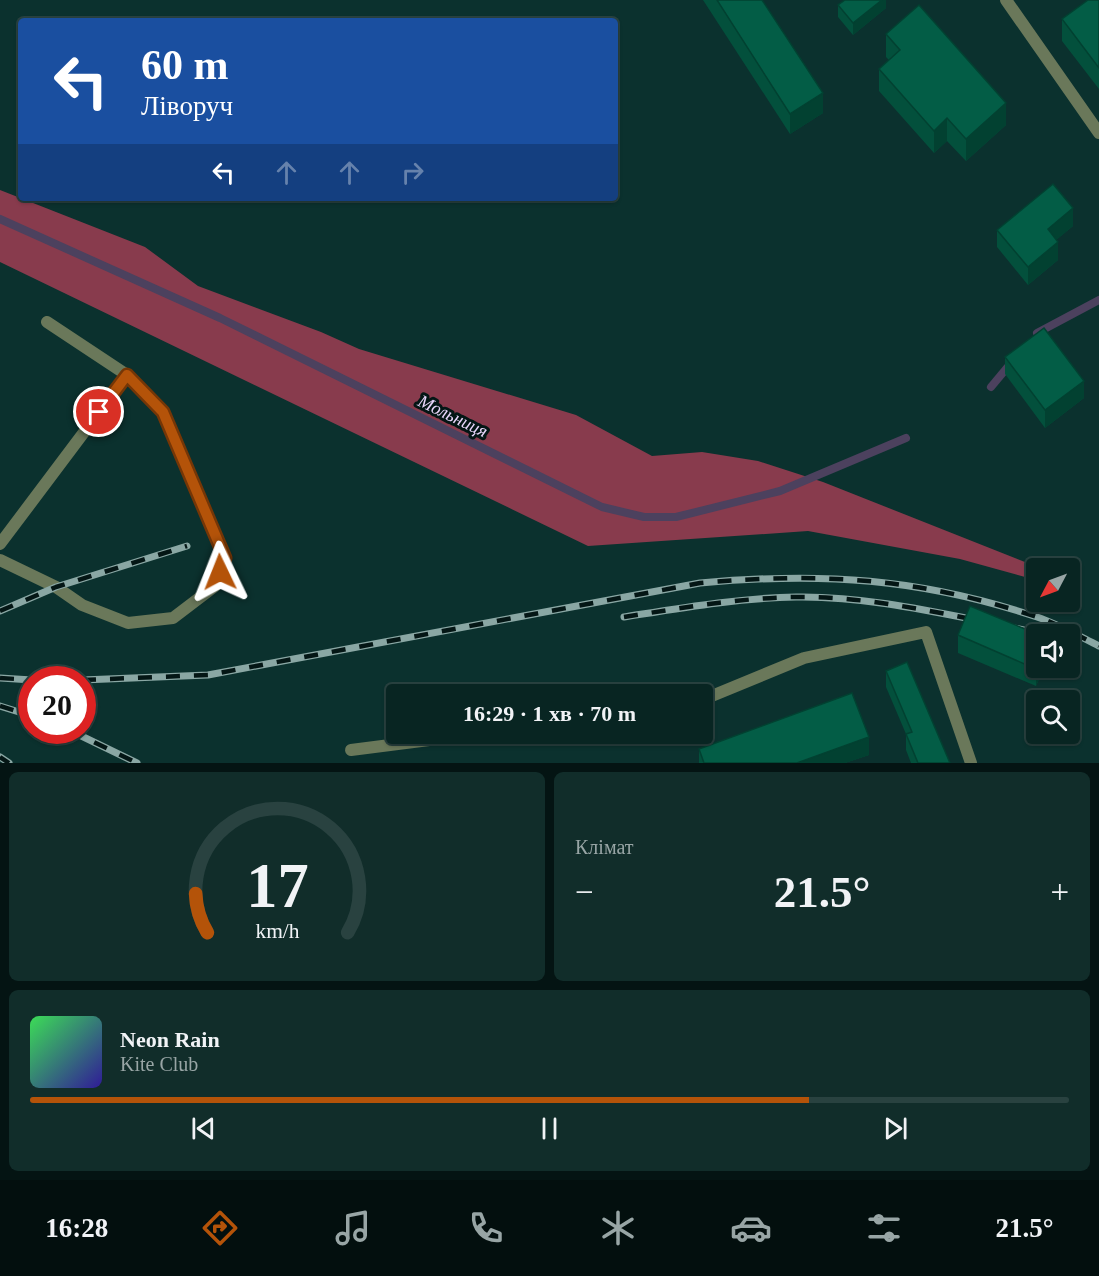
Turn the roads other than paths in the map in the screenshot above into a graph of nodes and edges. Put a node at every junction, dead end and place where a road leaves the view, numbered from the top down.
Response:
1 (1006, 0) edge
2 (1099, 133) edge
3 (46, 322) dead end
4 (127, 375) junction
5 (0, 544) edge
6 (0, 560) edge
7 (713, 695) edge
8 (398, 744) edge
9 (351, 750) dead end
10 (971, 763) edge

1 - 2 street
3 - 4 street
4 - 5 street
4 - 6 street
7 - 10 street
8 - 9 street

